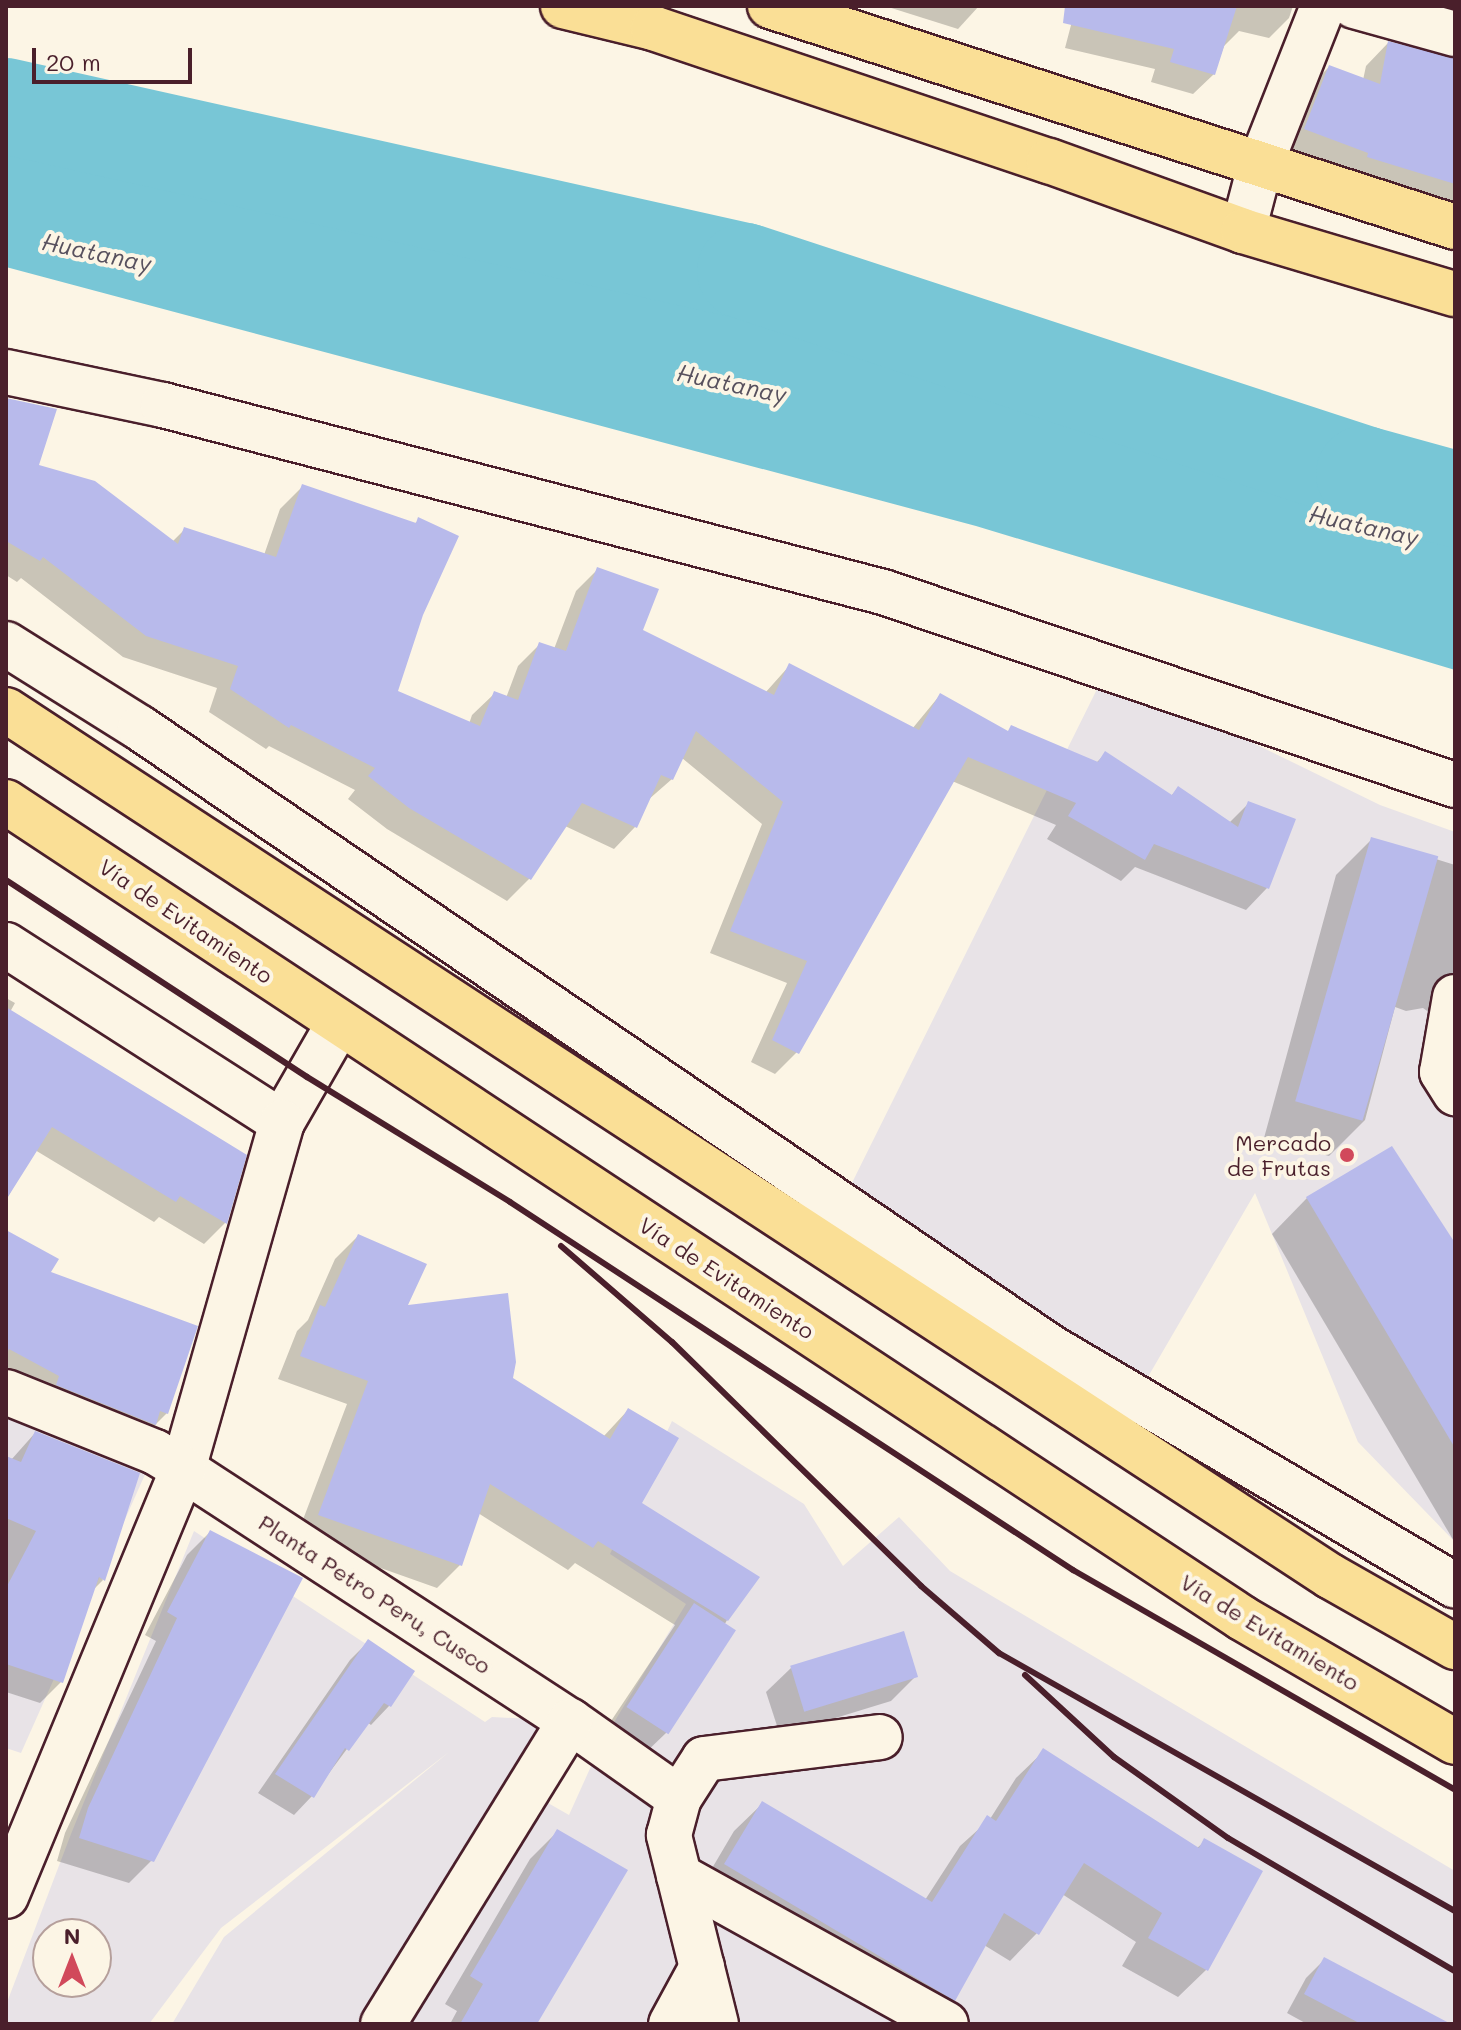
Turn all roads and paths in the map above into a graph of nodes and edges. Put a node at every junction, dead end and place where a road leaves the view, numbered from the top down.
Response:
1 (563, 6) edge
2 (770, 6) edge
3 (1323, 6) edge
4 (1354, 6) edge
5 (1455, 34) edge
6 (1260, 166) junction
7 (1455, 227) edge
8 (1243, 231) junction
9 (1455, 294) edge
10 (6, 372) edge
11 (6, 644) edge
12 (6, 710) edge
13 (1455, 785) edge
14 (6, 802) edge
15 (6, 945) edge
16 (1453, 1013) edge
17 (339, 1023) junction
18 (1455, 1093) edge
19 (282, 1122) junction
20 (1040, 1362) junction
21 (6, 1392) edge
22 (183, 1469) junction
23 (1455, 1586) edge
24 (1455, 1647) edge
25 (570, 1721) junction
26 (880, 1737) dead end
27 (1455, 1742) edge
28 (679, 1798) junction
29 (17, 1837) edge
30 (679, 1876) junction
31 (6, 1896) edge
32 (702, 1967) junction
33 (383, 2024) edge
34 (671, 2024) edge
35 (716, 2024) edge
36 (946, 2024) edge

1 - 8 main road
2 - 6 main road
3 - 6 street
4 - 5 street
6 - 7 main road
6 - 8 street
8 - 9 main road
10 - 13 street
11 - 20 street
12 - 20 main road
14 - 17 main road, Vía de Evitamiento
15 - 19 street
16 - 18 street
17 - 19 street
17 - 27 main road, Vía de Evitamiento
19 - 22 street
20 - 23 street
20 - 24 main road
21 - 22 street, Planta Petro Peru, Cusco
22 - 25 street, Planta Petro Peru, Cusco
22 - 29 street
25 - 28 street, Planta Petro Peru, Cusco
25 - 33 street
26 - 28 street
28 - 30 street
29 - 31 street
30 - 32 street
30 - 36 street
32 - 34 street
32 - 35 street

